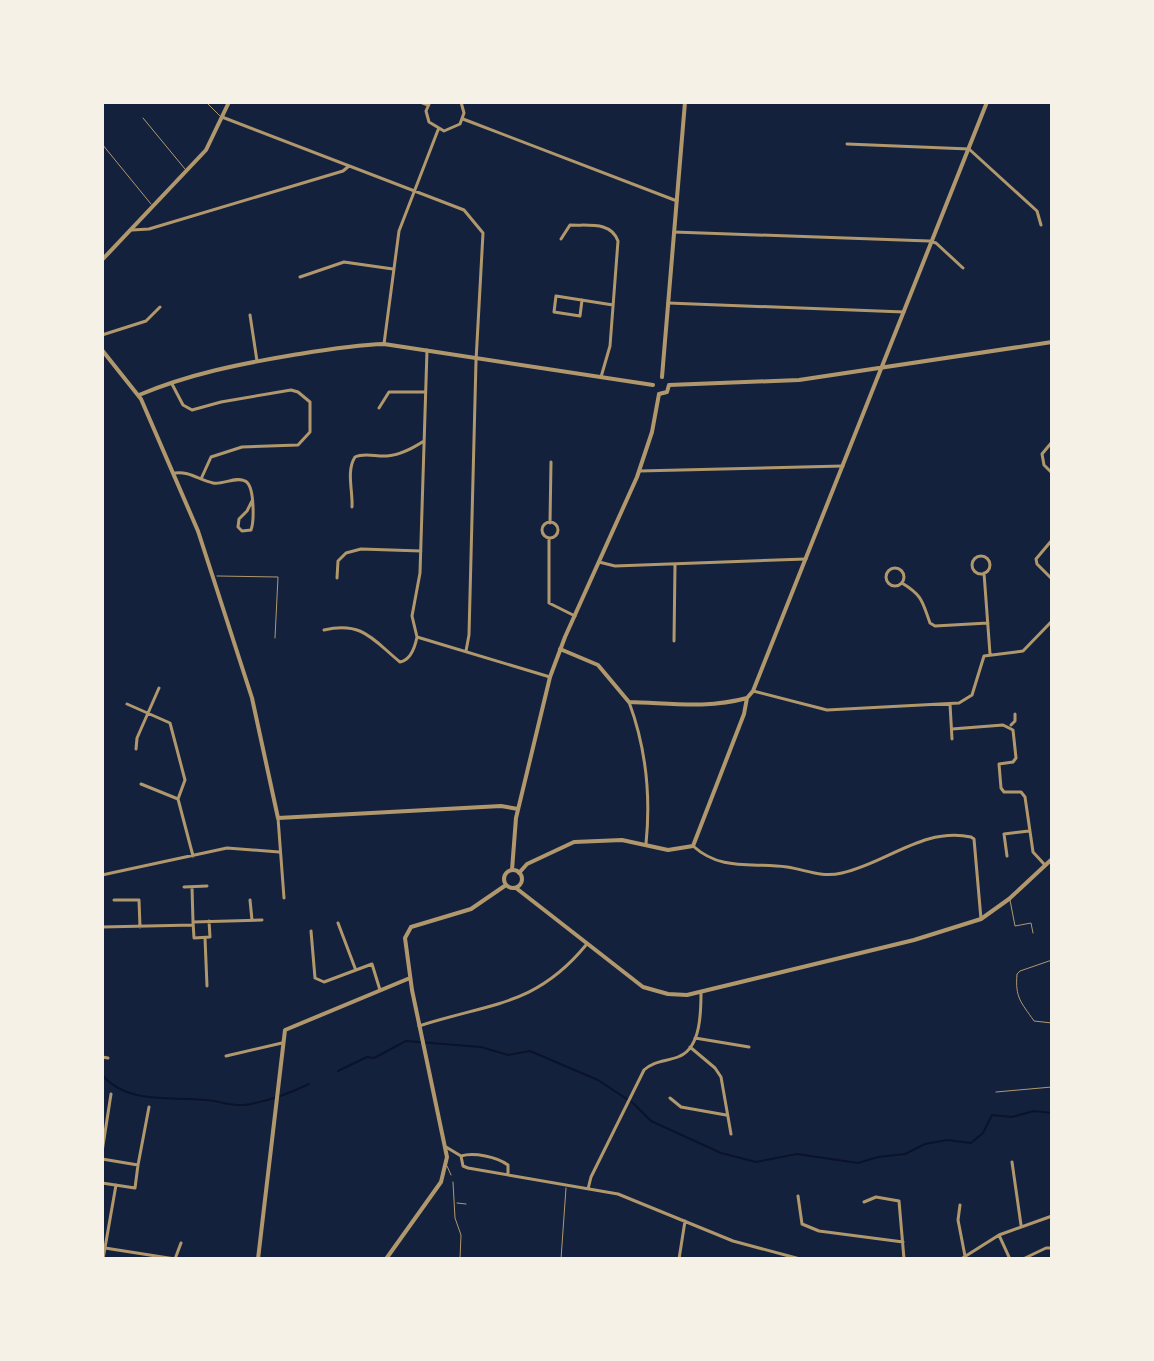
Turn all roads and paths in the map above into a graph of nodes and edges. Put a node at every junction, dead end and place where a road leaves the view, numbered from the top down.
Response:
1 (206, 102) edge
2 (229, 102) edge
3 (420, 102) edge
4 (461, 102) edge
5 (677, 102) edge
6 (987, 102) edge
7 (684, 103) edge
8 (429, 104) edge
9 (222, 117) junction
10 (143, 118) dead end
11 (463, 119) junction
12 (438, 130) junction
13 (102, 144) edge
14 (847, 144) dead end
15 (969, 149) junction
16 (349, 166) junction
17 (187, 171) junction
18 (414, 191) junction
19 (677, 201) junction
20 (153, 206) junction
21 (1041, 225) dead end
22 (131, 230) junction
23 (674, 232) junction
24 (561, 239) dead end
25 (932, 241) junction
26 (102, 260) edge
27 (963, 268) dead end
28 (393, 269) junction
29 (300, 277) dead end
30 (582, 300) junction
31 (668, 303) junction
32 (613, 305) junction
33 (160, 307) dead end
34 (904, 312) junction
35 (250, 315) dead end
36 (102, 335) edge
37 (1052, 342) edge
38 (384, 344) junction
39 (427, 349) junction
40 (102, 350) edge
41 (476, 357) junction
42 (257, 361) junction
43 (882, 368) junction
44 (601, 377) junction
45 (662, 377) junction
46 (171, 382) junction
47 (653, 385) junction
48 (669, 385) junction
49 (425, 392) junction
50 (659, 394) junction
51 (139, 395) junction
52 (379, 408) dead end
53 (424, 441) junction
54 (1052, 442) edge
55 (551, 462) dead end
56 (843, 466) junction
57 (639, 471) junction
58 (175, 473) junction
59 (1052, 473) edge
60 (201, 479) junction
61 (252, 501) junction
62 (352, 507) dead end
63 (550, 523) junction
64 (549, 538) junction
65 (1052, 540) edge
66 (421, 551) junction
67 (806, 559) junction
68 (599, 562) junction
69 (675, 564) junction
70 (984, 573) junction
71 (214, 576) junction
72 (337, 578) dead end
73 (1052, 579) edge
74 (902, 583) junction
75 (575, 616) junction
76 (1052, 621) edge
77 (988, 623) junction
78 (324, 630) dead end
79 (417, 637) junction
80 (275, 638) dead end
81 (674, 641) dead end
82 (560, 649) junction
83 (466, 651) junction
84 (990, 654) junction
85 (550, 677) junction
86 (159, 688) dead end
87 (753, 691) junction
88 (747, 698) junction
89 (629, 702) junction
90 (127, 704) dead end
91 (950, 704) junction
92 (148, 713) junction
93 (1015, 714) dead end
94 (1010, 726) junction
95 (952, 729) junction
96 (952, 739) dead end
97 (136, 749) dead end
98 (141, 784) dead end
99 (178, 799) junction
100 (518, 809) junction
101 (278, 818) junction
102 (1030, 831) junction
103 (646, 844) junction
104 (693, 846) junction
105 (279, 852) junction
106 (193, 856) junction
107 (1007, 856) dead end
108 (1052, 859) edge
109 (1046, 865) junction
110 (512, 870) junction
111 (519, 873) junction
112 (102, 875) edge
113 (506, 885) junction
114 (207, 886) dead end
115 (184, 887) dead end
116 (192, 887) junction
117 (516, 888) junction
118 (284, 898) dead end
119 (1009, 899) junction
120 (114, 900) dead end
121 (250, 900) dead end
122 (980, 916) junction
123 (252, 920) junction
124 (262, 920) dead end
125 (209, 921) junction
126 (193, 923) junction
127 (338, 923) dead end
128 (102, 927) edge
129 (140, 927) junction
130 (311, 931) dead end
131 (1033, 933) dead end
132 (205, 938) junction
133 (586, 945) junction
134 (1052, 960) edge
135 (355, 969) junction
136 (410, 978) junction
137 (207, 986) dead end
138 (380, 990) junction
139 (701, 992) junction
140 (1052, 1023) edge
141 (419, 1026) junction
142 (695, 1038) junction
143 (282, 1043) junction
144 (690, 1047) junction
145 (749, 1047) dead end
146 (226, 1056) dead end
147 (1052, 1087) edge
148 (996, 1092) dead end
149 (111, 1094) dead end
150 (670, 1098) dead end
151 (149, 1107) dead end
152 (726, 1116) junction
153 (731, 1134) dead end
154 (446, 1147) junction
155 (102, 1152) edge
156 (461, 1156) junction
157 (102, 1159) edge
158 (1012, 1162) dead end
159 (446, 1164) junction
160 (138, 1165) junction
161 (451, 1175) dead end
162 (508, 1175) junction
163 (453, 1182) dead end
164 (102, 1183) edge
165 (116, 1185) junction
166 (566, 1185) junction
167 (588, 1189) junction
168 (798, 1196) dead end
169 (864, 1202) dead end
170 (456, 1203) junction
171 (466, 1204) dead end
172 (960, 1205) dead end
173 (1052, 1216) edge
174 (685, 1221) junction
175 (1021, 1225) junction
176 (999, 1235) junction
177 (903, 1242) junction
178 (181, 1243) dead end
179 (105, 1248) junction
180 (1052, 1248) edge
181 (963, 1257) edge
182 (103, 1259) edge
183 (258, 1259) edge
184 (386, 1259) edge
185 (460, 1259) edge
186 (561, 1259) edge
187 (679, 1259) edge
188 (800, 1259) edge
189 (904, 1259) edge
190 (1010, 1259) edge
191 (1023, 1259) edge

1 - 9 lane
2 - 9 street
3 - 8 street
4 - 11 street
5 - 7 street
6 - 15 street
7 - 19 street
8 - 12 street
9 - 16 street
9 - 17 street
10 - 17 lane
11 - 12 street
11 - 19 street
12 - 18 street
13 - 20 lane
14 - 15 street
15 - 21 street
15 - 25 street
16 - 18 street
16 - 22 street
17 - 20 street
18 - 28 street
18 - 41 street
19 - 23 street
20 - 22 street
22 - 26 street
23 - 25 street
23 - 31 street
24 - 32 street
25 - 27 street
25 - 34 street
28 - 29 street
28 - 38 street
30 - 30 street
30 - 32 street
31 - 34 street
31 - 45 street
32 - 44 street
33 - 36 street
34 - 43 street
35 - 42 street
37 - 43 street
38 - 39 street
38 - 42 street
39 - 41 street
39 - 49 street
40 - 51 street
41 - 44 street
41 - 83 street
42 - 46 street
43 - 48 street
43 - 56 street
44 - 47 street
45 - 47 street
45 - 48 street
46 - 51 street
46 - 60 street
47 - 50 street
48 - 50 street
49 - 52 street
49 - 53 street
50 - 57 street
51 - 58 street
53 - 62 street
53 - 66 street
54 - 59 street
55 - 63 street
56 - 57 street
56 - 67 street
57 - 68 street
58 - 60 street
58 - 71 street
60 - 61 street
61 - 61 street
63 - 64 street
63 - 64 street
64 - 75 street
65 - 73 street
66 - 72 street
66 - 79 street
67 - 69 street
67 - 87 street
68 - 69 street
68 - 75 street
69 - 81 street
70 - 70 street
70 - 77 street
71 - 80 lane
71 - 101 street
74 - 74 street
74 - 77 street
75 - 82 street
76 - 84 street
77 - 84 street
78 - 79 street
79 - 83 street
82 - 85 street
82 - 89 street
83 - 85 street
84 - 91 street
85 - 100 street
86 - 92 street
87 - 88 street
87 - 91 street
88 - 89 street
88 - 104 street
89 - 103 street
90 - 92 street
91 - 95 street
92 - 97 street
92 - 99 street
93 - 94 street
94 - 95 street
94 - 102 street
95 - 96 street
98 - 99 street
99 - 106 street
100 - 101 street
100 - 110 street
101 - 105 street
102 - 107 street
102 - 109 street
103 - 104 street
103 - 111 street
104 - 122 street
105 - 106 street
105 - 118 street
106 - 112 street
108 - 109 street
109 - 119 street
110 - 111 street
110 - 113 street
111 - 117 street
113 - 117 street
113 - 136 street
114 - 116 street
115 - 116 street
116 - 126 street
117 - 133 street
119 - 122 street
119 - 131 lane
120 - 129 street
121 - 123 street
122 - 139 street
123 - 124 street
123 - 125 street
125 - 126 street
125 - 132 street
126 - 129 street
126 - 132 street
127 - 135 street
128 - 129 street
130 - 135 street
132 - 137 street
133 - 139 street
133 - 141 street
134 - 140 lane
135 - 138 street
136 - 138 street
136 - 141 street
138 - 143 street
139 - 142 street
141 - 154 street
142 - 144 street
142 - 145 street
143 - 146 street
143 - 183 street
144 - 152 street
144 - 167 street
147 - 148 lane
149 - 155 street
150 - 152 street
151 - 160 street
152 - 153 street
154 - 156 street
154 - 159 street
156 - 162 street
156 - 162 street
157 - 160 street
158 - 175 street
159 - 161 lane
159 - 184 street
160 - 165 street
162 - 166 street
163 - 170 lane
164 - 165 street
165 - 179 street
166 - 167 street
166 - 186 lane
167 - 174 street
168 - 177 street
169 - 177 street
170 - 171 lane
170 - 185 lane
172 - 181 street
173 - 175 street
174 - 187 street
174 - 188 street
175 - 176 street
176 - 181 street
176 - 190 street
177 - 189 street
178 - 179 street
179 - 182 street
180 - 191 street

